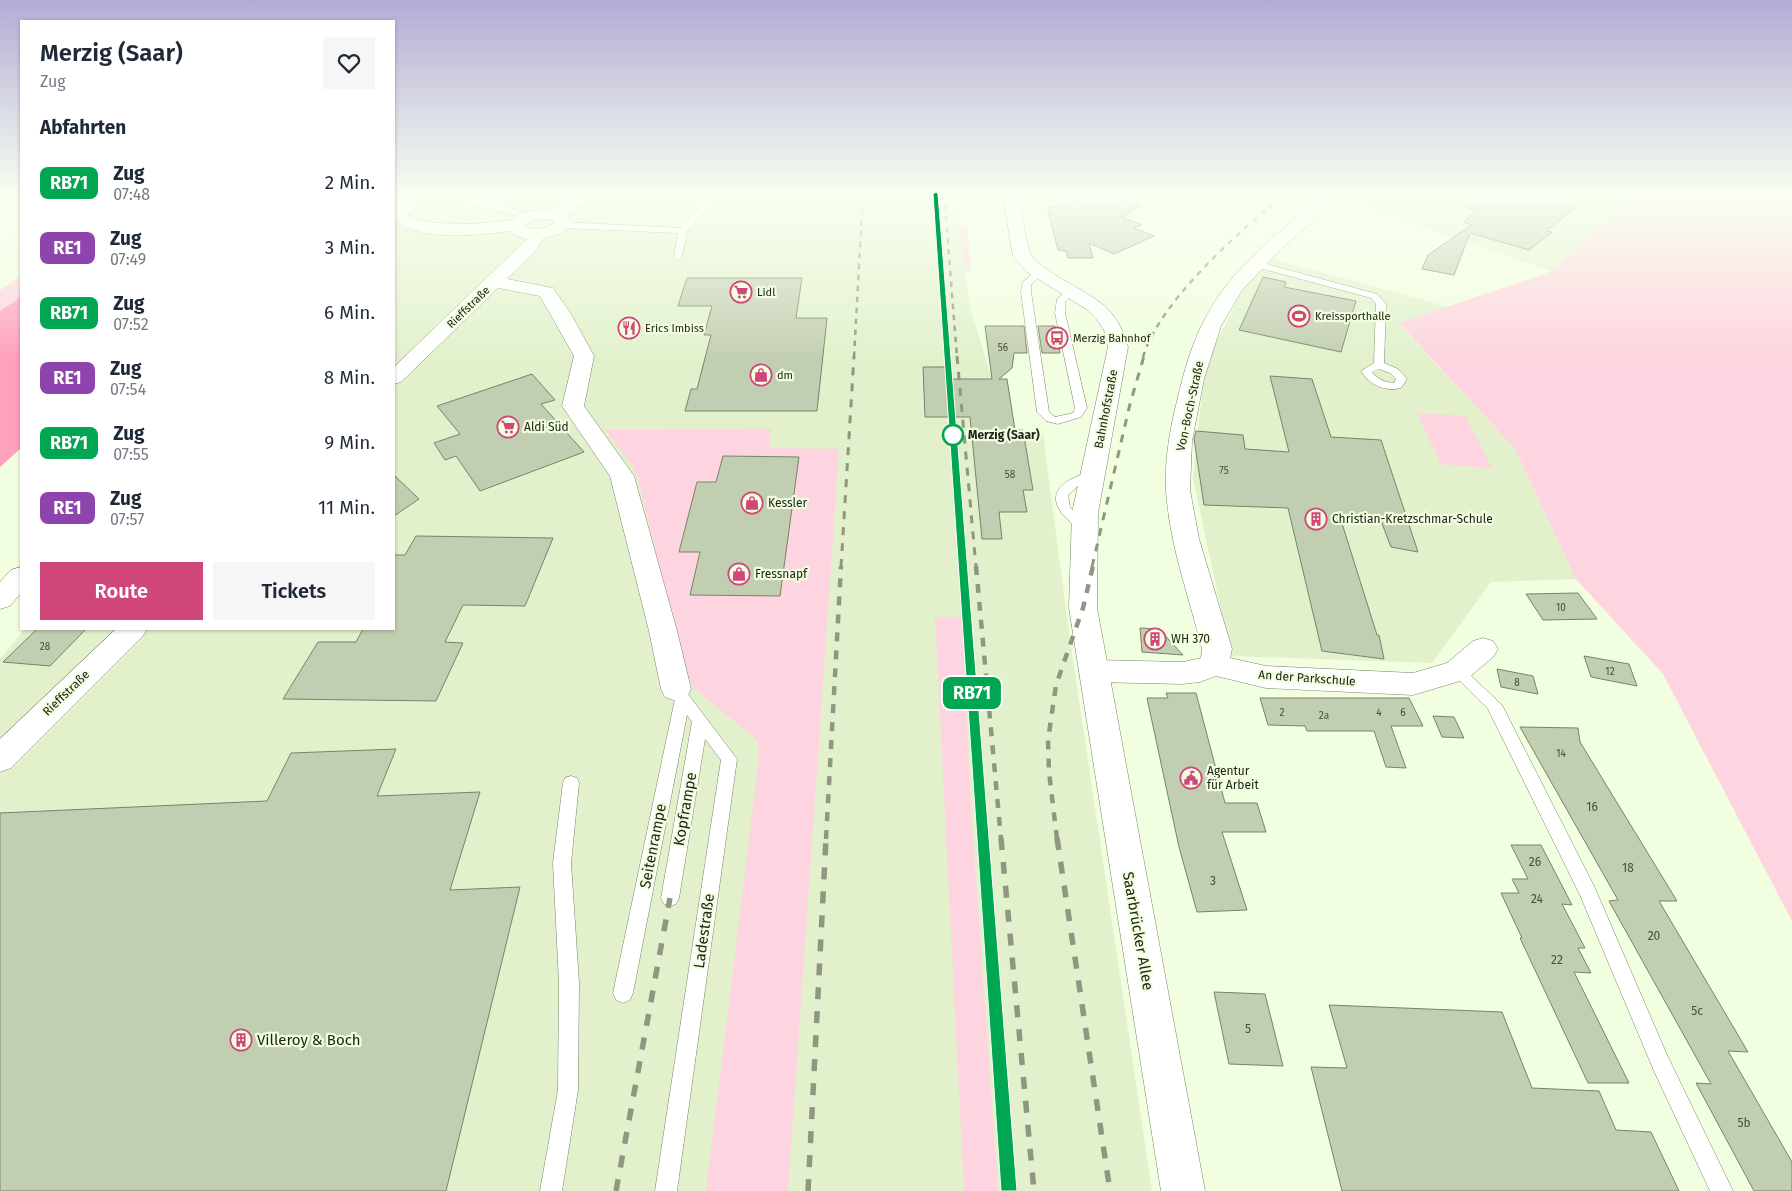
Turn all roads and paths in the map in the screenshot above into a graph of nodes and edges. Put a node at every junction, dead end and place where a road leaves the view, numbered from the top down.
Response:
1 (527, 250) edge
2 (679, 250) edge
3 (1021, 250) edge
4 (1271, 250) edge
5 (678, 257) dead end
6 (1255, 264) junction
7 (1037, 273) junction
8 (493, 282) junction
9 (1070, 292) junction
10 (1379, 366) dead end
11 (395, 377) edge
12 (20, 577) edge
13 (0, 600) edge
14 (133, 630) edge
15 (1483, 648) dead end
16 (1214, 664) junction
17 (1094, 671) junction
18 (1457, 671) junction
19 (679, 693) junction
20 (700, 721) junction
21 (0, 759) edge
22 (571, 783) dead end
23 (670, 898) dead end
24 (623, 993) dead end
25 (551, 1191) edge
26 (666, 1191) edge
27 (1183, 1191) edge
28 (1722, 1191) edge

1 - 8 street, Rieffstraße
2 - 5 lane
3 - 7 street, Bahnhofstraße
4 - 6 street, Von-Boch-Straße
6 - 10 lane
6 - 16 street, Von-Boch-Straße
7 - 9 street, Bahnhofstraße
7 - 9 lane
8 - 11 street, Rieffstraße
8 - 19 street
9 - 17 street, Bahnhofstraße
12 - 13 street
14 - 21 street, Rieffstraße
15 - 18 street, An der Parkschule
16 - 17 street
16 - 18 street, An der Parkschule
17 - 27 street, Saarbrücker Allee
18 - 28 lane
19 - 20 lane, Ladestraße
19 - 24 lane, Seitenrampe
20 - 23 lane, Kopframpe
20 - 26 lane, Ladestraße
22 - 25 lane

